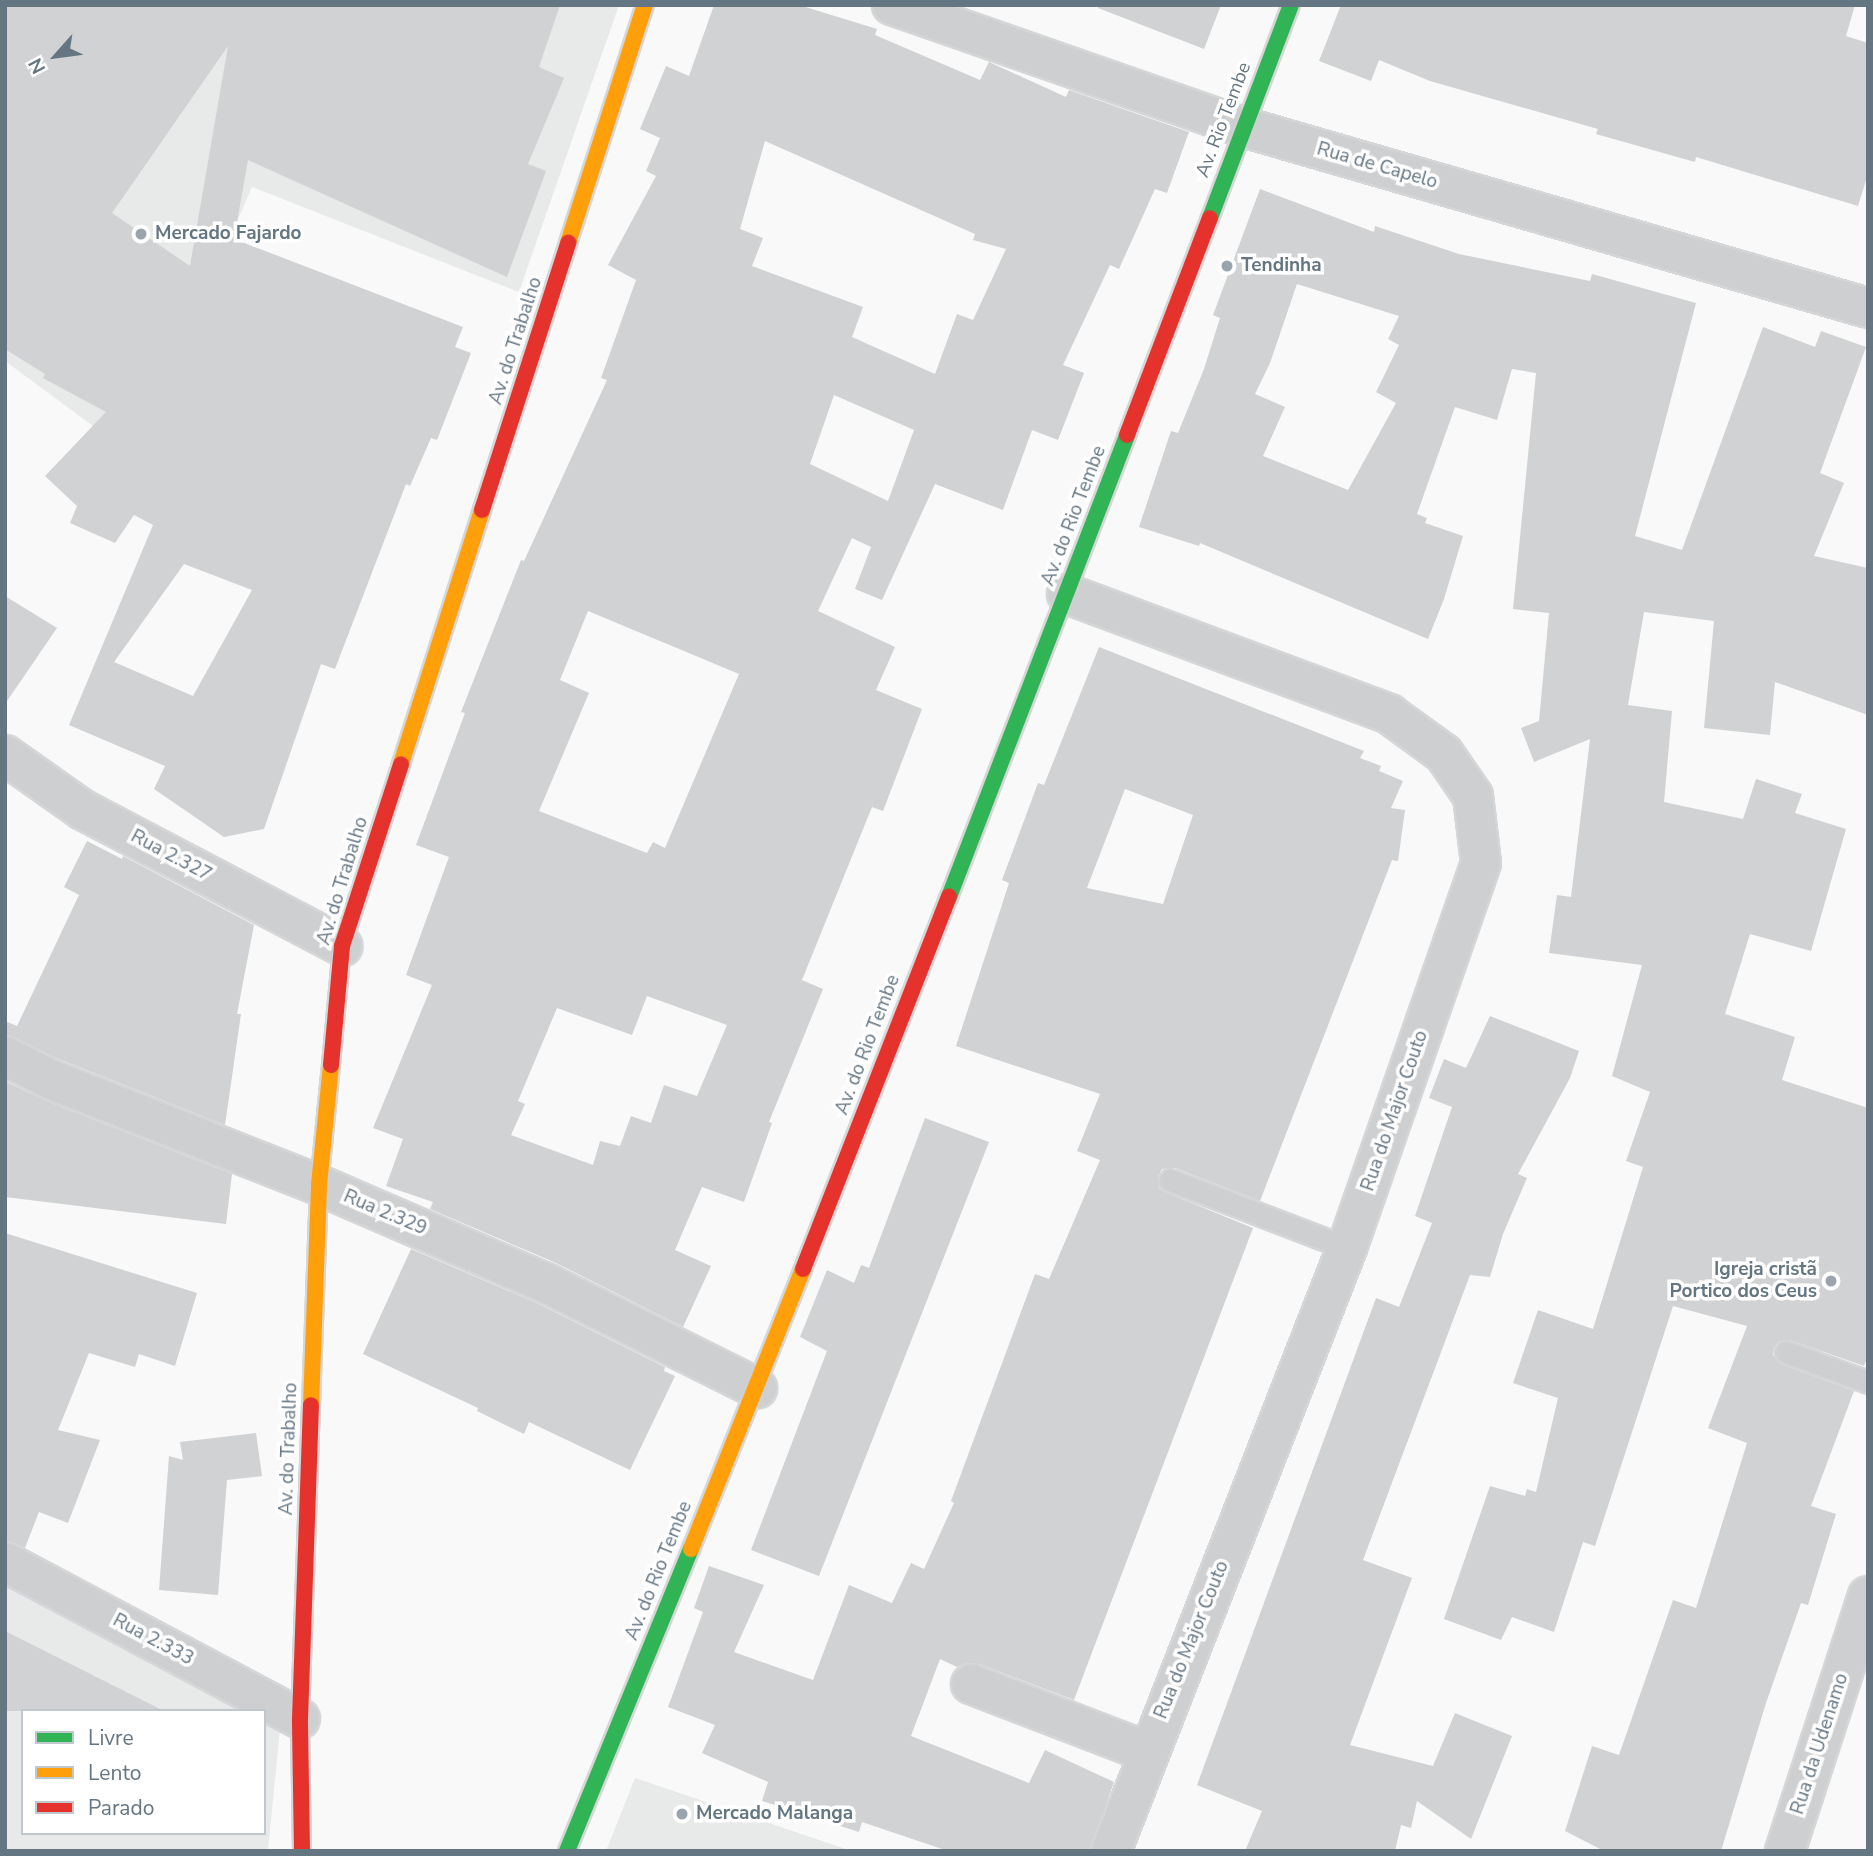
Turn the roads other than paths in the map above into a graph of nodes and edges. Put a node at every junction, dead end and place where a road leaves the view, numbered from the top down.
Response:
1 (645, 5) edge
2 (892, 5) edge
3 (1291, 5) edge
4 (1243, 127) junction
5 (1197, 250) joint
6 (1868, 308) edge
7 (1067, 594) junction
8 (5, 755) edge
9 (342, 946) junction
10 (5, 1056) edge
11 (1170, 1180) dead end
12 (319, 1185) junction
13 (1347, 1248) junction
14 (1786, 1352) dead end
15 (1868, 1382) edge
16 (757, 1388) junction
17 (5, 1562) edge
18 (1868, 1597) edge
19 (971, 1684) dead end
20 (300, 1719) junction
21 (1148, 1752) junction
22 (303, 1851) edge
23 (567, 1851) edge
24 (1111, 1851) edge
25 (1785, 1851) edge

1 - 9 main road, Av. do Trabalho
2 - 4 street, Rua de Capelo
3 - 4 main road, Av. Rio Tembe
4 - 5 main road, Av. Rio Tembe
4 - 6 street, Rua de Capelo
5 - 7 main road, Av. do Rio Tembe
7 - 13 street, Rua do Major Couto
7 - 16 main road, Av. do Rio Tembe
8 - 9 street, Rua 2.327
9 - 12 main road, Av. do Trabalho
10 - 12 street, Rua 2.329
11 - 13 lane
12 - 16 street, Rua 2.329
12 - 20 main road, Av. do Trabalho
13 - 21 street, Rua do Major Couto
14 - 15 lane
16 - 23 main road, Av. do Rio Tembe
17 - 20 street, Rua 2.333
18 - 25 street, Rua da Udenamo
19 - 21 street
20 - 22 main road, Av. do Trabalho
21 - 24 street, Rua do Major Couto

